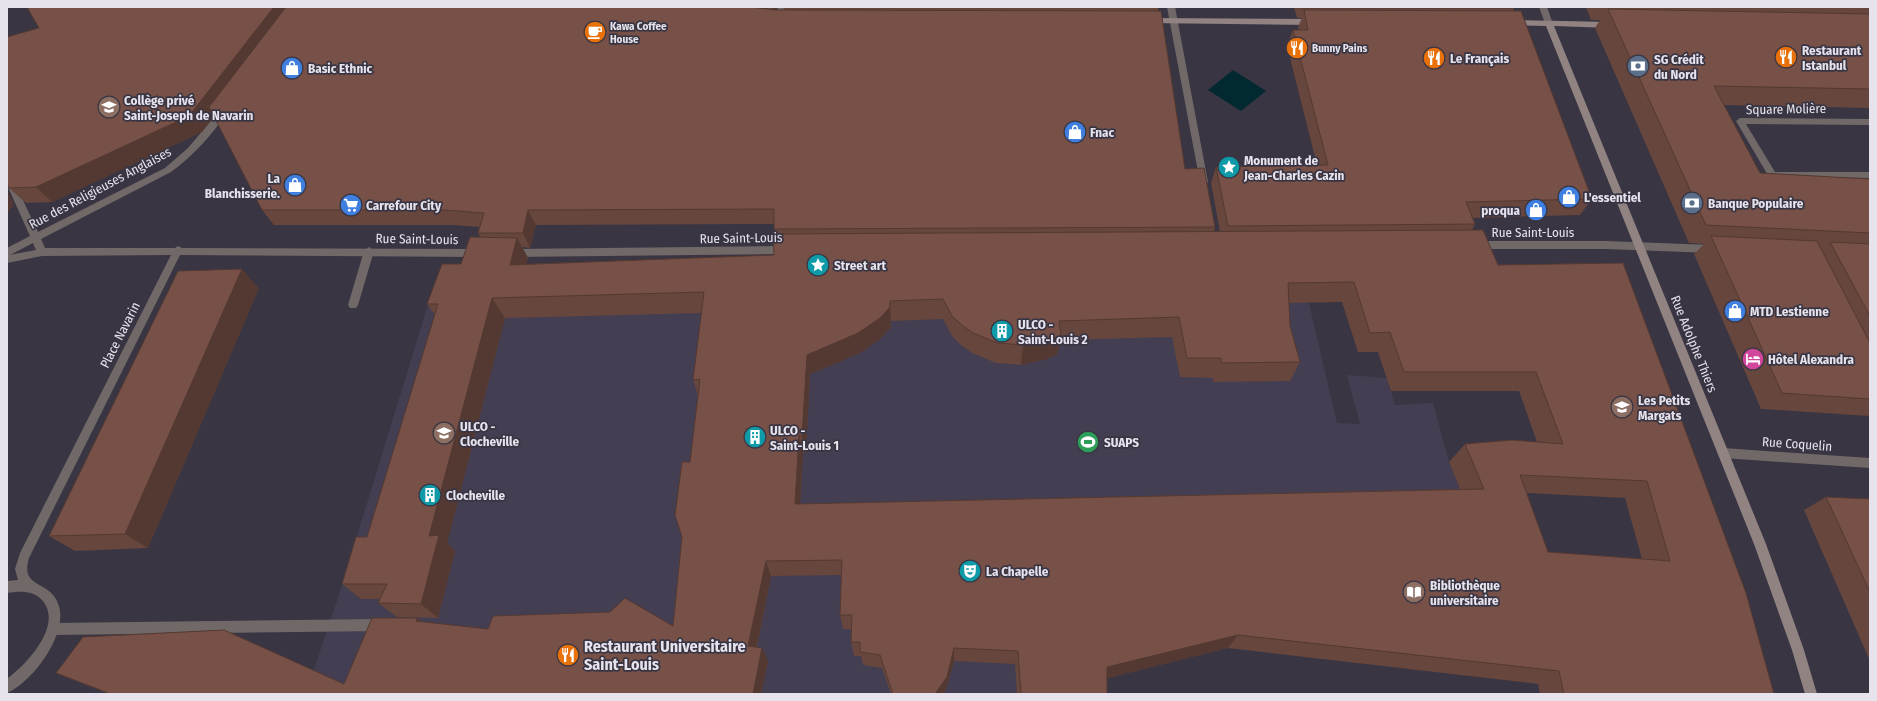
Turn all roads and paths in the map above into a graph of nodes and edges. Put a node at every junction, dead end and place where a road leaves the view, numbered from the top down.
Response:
1 (782, 7) edge
2 (1171, 7) edge
3 (1543, 7) edge
4 (779, 21) edge
5 (1142, 21) edge
6 (1173, 21) junction
7 (1319, 22) edge
8 (1505, 23) edge
9 (1549, 24) junction
10 (1621, 25) edge
11 (232, 100) edge
12 (1870, 122) edge
13 (7, 175) edge
14 (1870, 175) edge
15 (1206, 192) edge
16 (35, 237) junction
17 (1463, 246) edge
18 (1639, 246) junction
19 (178, 250) junction
20 (798, 250) edge
21 (1722, 250) edge
22 (7, 252) edge
23 (42, 252) junction
24 (369, 252) junction
25 (7, 258) edge
26 (353, 305) dead end
27 (1723, 453) junction
28 (1870, 462) edge
29 (28, 586) junction
30 (7, 587) edge
31 (395, 625) edge
32 (53, 629) junction
33 (7, 687) edge
34 (1811, 694) edge

1 - 4 street
2 - 6 street
3 - 9 street, Rue Adolphe Thiers
5 - 6 street
6 - 7 street
6 - 15 street
8 - 9 street
9 - 10 street
9 - 18 street, Rue Adolphe Thiers
11 - 16 street, Rue des Religieuses Anglaises
12 - 14 street, Square Molière
13 - 16 street
16 - 22 street, Rue des Religieuses Anglaises
16 - 23 street
17 - 18 street, Rue Saint-Louis
18 - 21 street, Rue Saint-Louis
18 - 27 street, Rue Adolphe Thiers
19 - 23 street
19 - 24 street, Rue Saint-Louis
19 - 29 street, Place Navarin
20 - 24 street, Rue Saint-Louis
23 - 25 street
24 - 26 street
27 - 28 street, Rue Coquelin
27 - 34 street, Rue Adolphe Thiers
29 - 30 street
29 - 32 street
31 - 32 street
32 - 33 street

